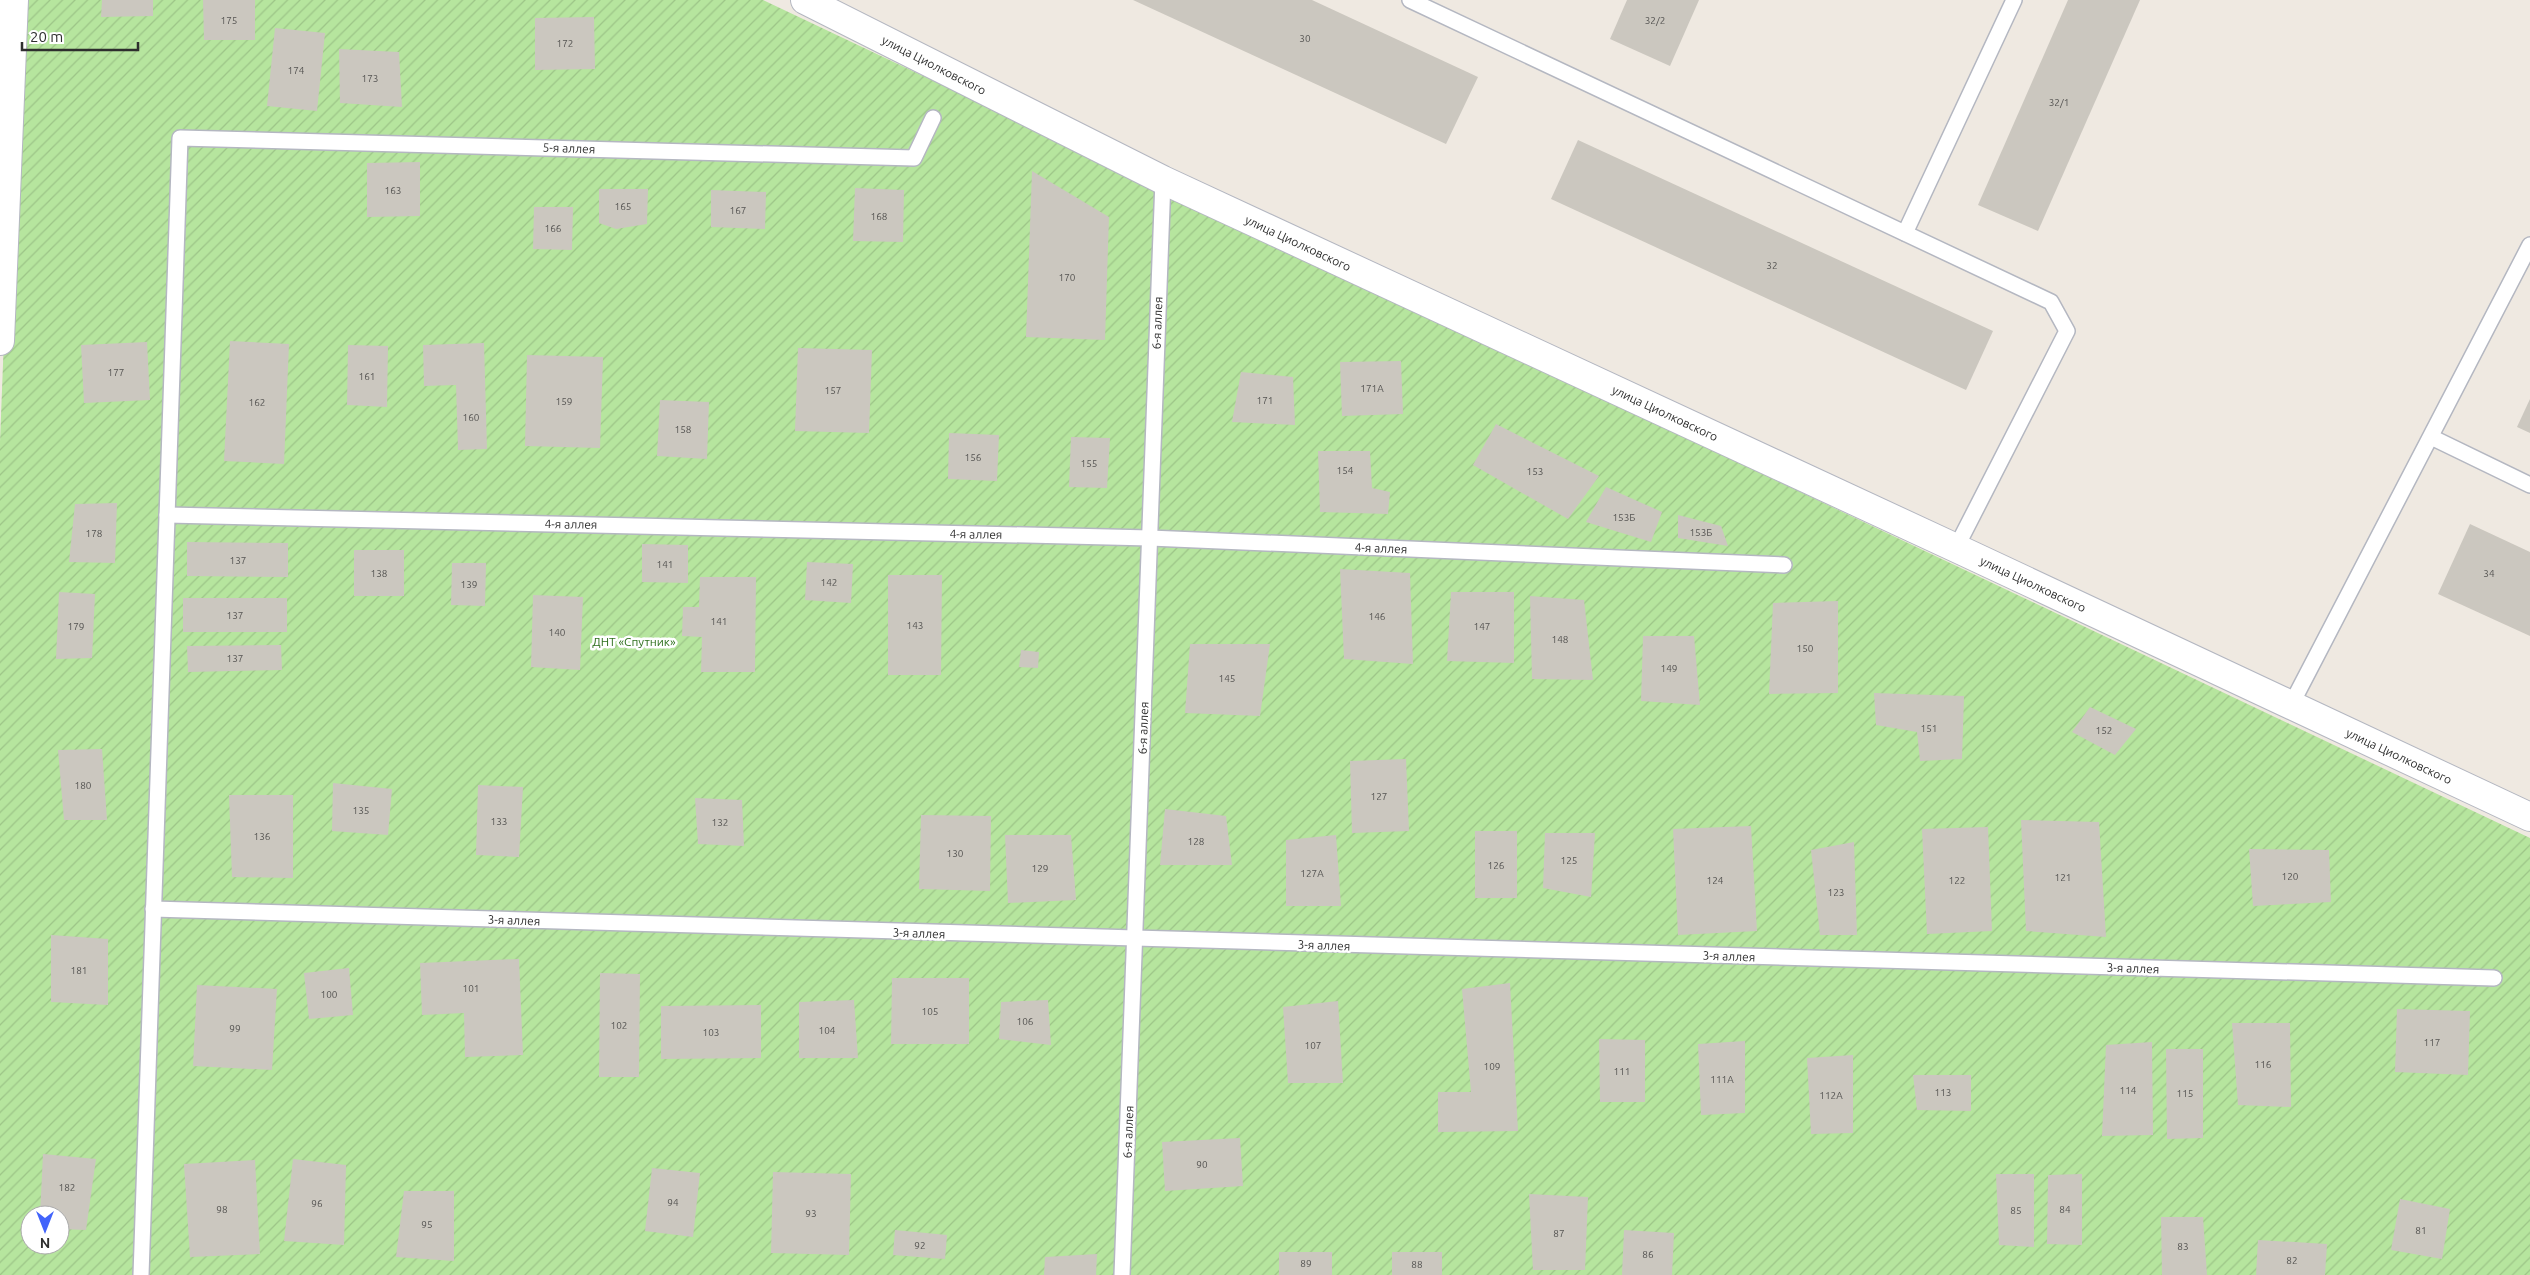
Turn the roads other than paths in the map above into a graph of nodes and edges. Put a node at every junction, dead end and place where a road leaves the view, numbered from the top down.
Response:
1 (14, 0) edge
2 (805, 0) edge
3 (1410, 0) edge
4 (2014, 0) edge
5 (934, 118) dead end
6 (1163, 180) junction
7 (1905, 233) junction
8 (2530, 245) edge
9 (0, 341) edge
10 (2431, 436) junction
11 (2530, 485) edge
12 (167, 515) junction
13 (1150, 538) junction
14 (1956, 548) junction
15 (1784, 565) dead end
16 (2291, 705) junction
17 (2530, 817) edge
18 (153, 909) junction
19 (1135, 939) junction
20 (2494, 978) dead end
21 (141, 1275) edge
22 (1122, 1275) edge

1 - 9 street
2 - 6 street, улица Циолковского
3 - 7 lane
4 - 7 lane
5 - 12 lane, 5-я аллея
6 - 13 lane, 6-я аллея
6 - 14 street, улица Циолковского
7 - 14 lane
8 - 10 lane
10 - 11 lane
10 - 16 lane
12 - 13 lane, 4-я аллея
12 - 18 lane
13 - 15 lane, 4-я аллея
13 - 19 lane, 6-я аллея
14 - 16 street, улица Циолковского
16 - 17 street, улица Циолковского
18 - 19 lane, 3-я аллея
18 - 21 lane
19 - 20 lane, 3-я аллея
19 - 22 lane, 6-я аллея

